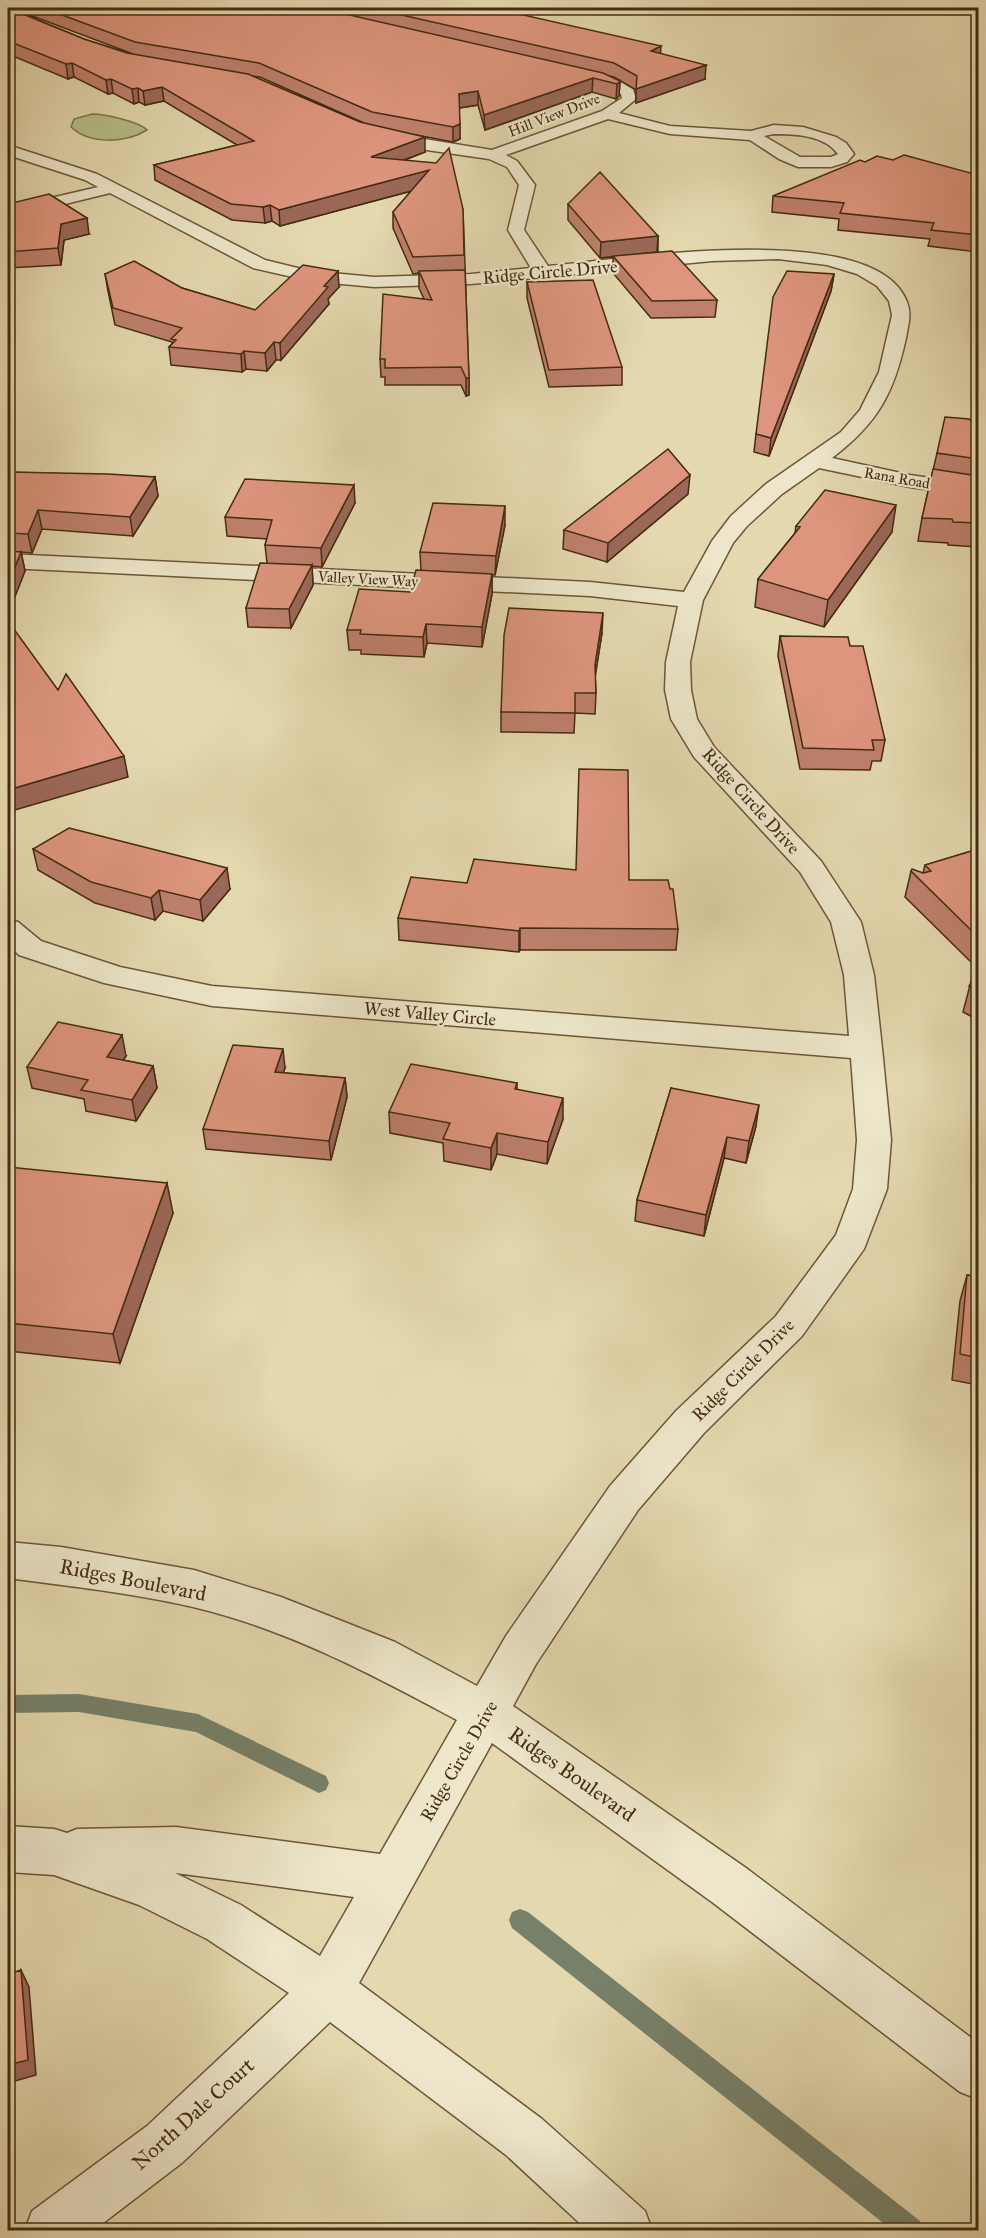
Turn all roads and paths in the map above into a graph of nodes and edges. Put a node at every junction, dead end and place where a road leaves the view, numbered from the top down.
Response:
1 (563, 72) edge
2 (607, 114) junction
3 (367, 132) edge
4 (754, 136) junction
5 (8, 150) edge
6 (493, 155) junction
7 (113, 188) junction
8 (8, 213) edge
9 (543, 273) junction
10 (816, 461) junction
11 (978, 491) edge
12 (8, 561) edge
13 (691, 600) junction
14 (8, 930) edge
15 (866, 1048) junction
16 (8, 1560) edge
17 (486, 1713) junction
18 (8, 1849) edge
19 (54, 1852) junction
20 (392, 1879) junction
21 (328, 1990) junction
22 (978, 2074) edge
23 (51, 2230) edge
24 (626, 2230) edge

1 - 2 street, Hill View Drive
2 - 4 street
2 - 6 street, Hill View Drive
3 - 6 street
4 - 4 street
5 - 7 street, Ridge Circle Drive
6 - 9 street
7 - 8 street
7 - 9 street, Ridge Circle Drive
9 - 10 street, Ridge Circle Drive
10 - 11 street, Rana Road
10 - 13 street, Ridge Circle Drive
12 - 13 street, Valley View Way
13 - 15 street, Ridge Circle Drive
14 - 15 street, West Valley Circle
15 - 17 street, Ridge Circle Drive
16 - 17 street, Ridges Boulevard
17 - 20 street, Ridge Circle Drive
17 - 22 street, Ridges Boulevard
18 - 19 street
19 - 20 street
19 - 21 street
20 - 21 street, Ridge Circle Drive
21 - 23 street, North Dale Court
21 - 24 street

